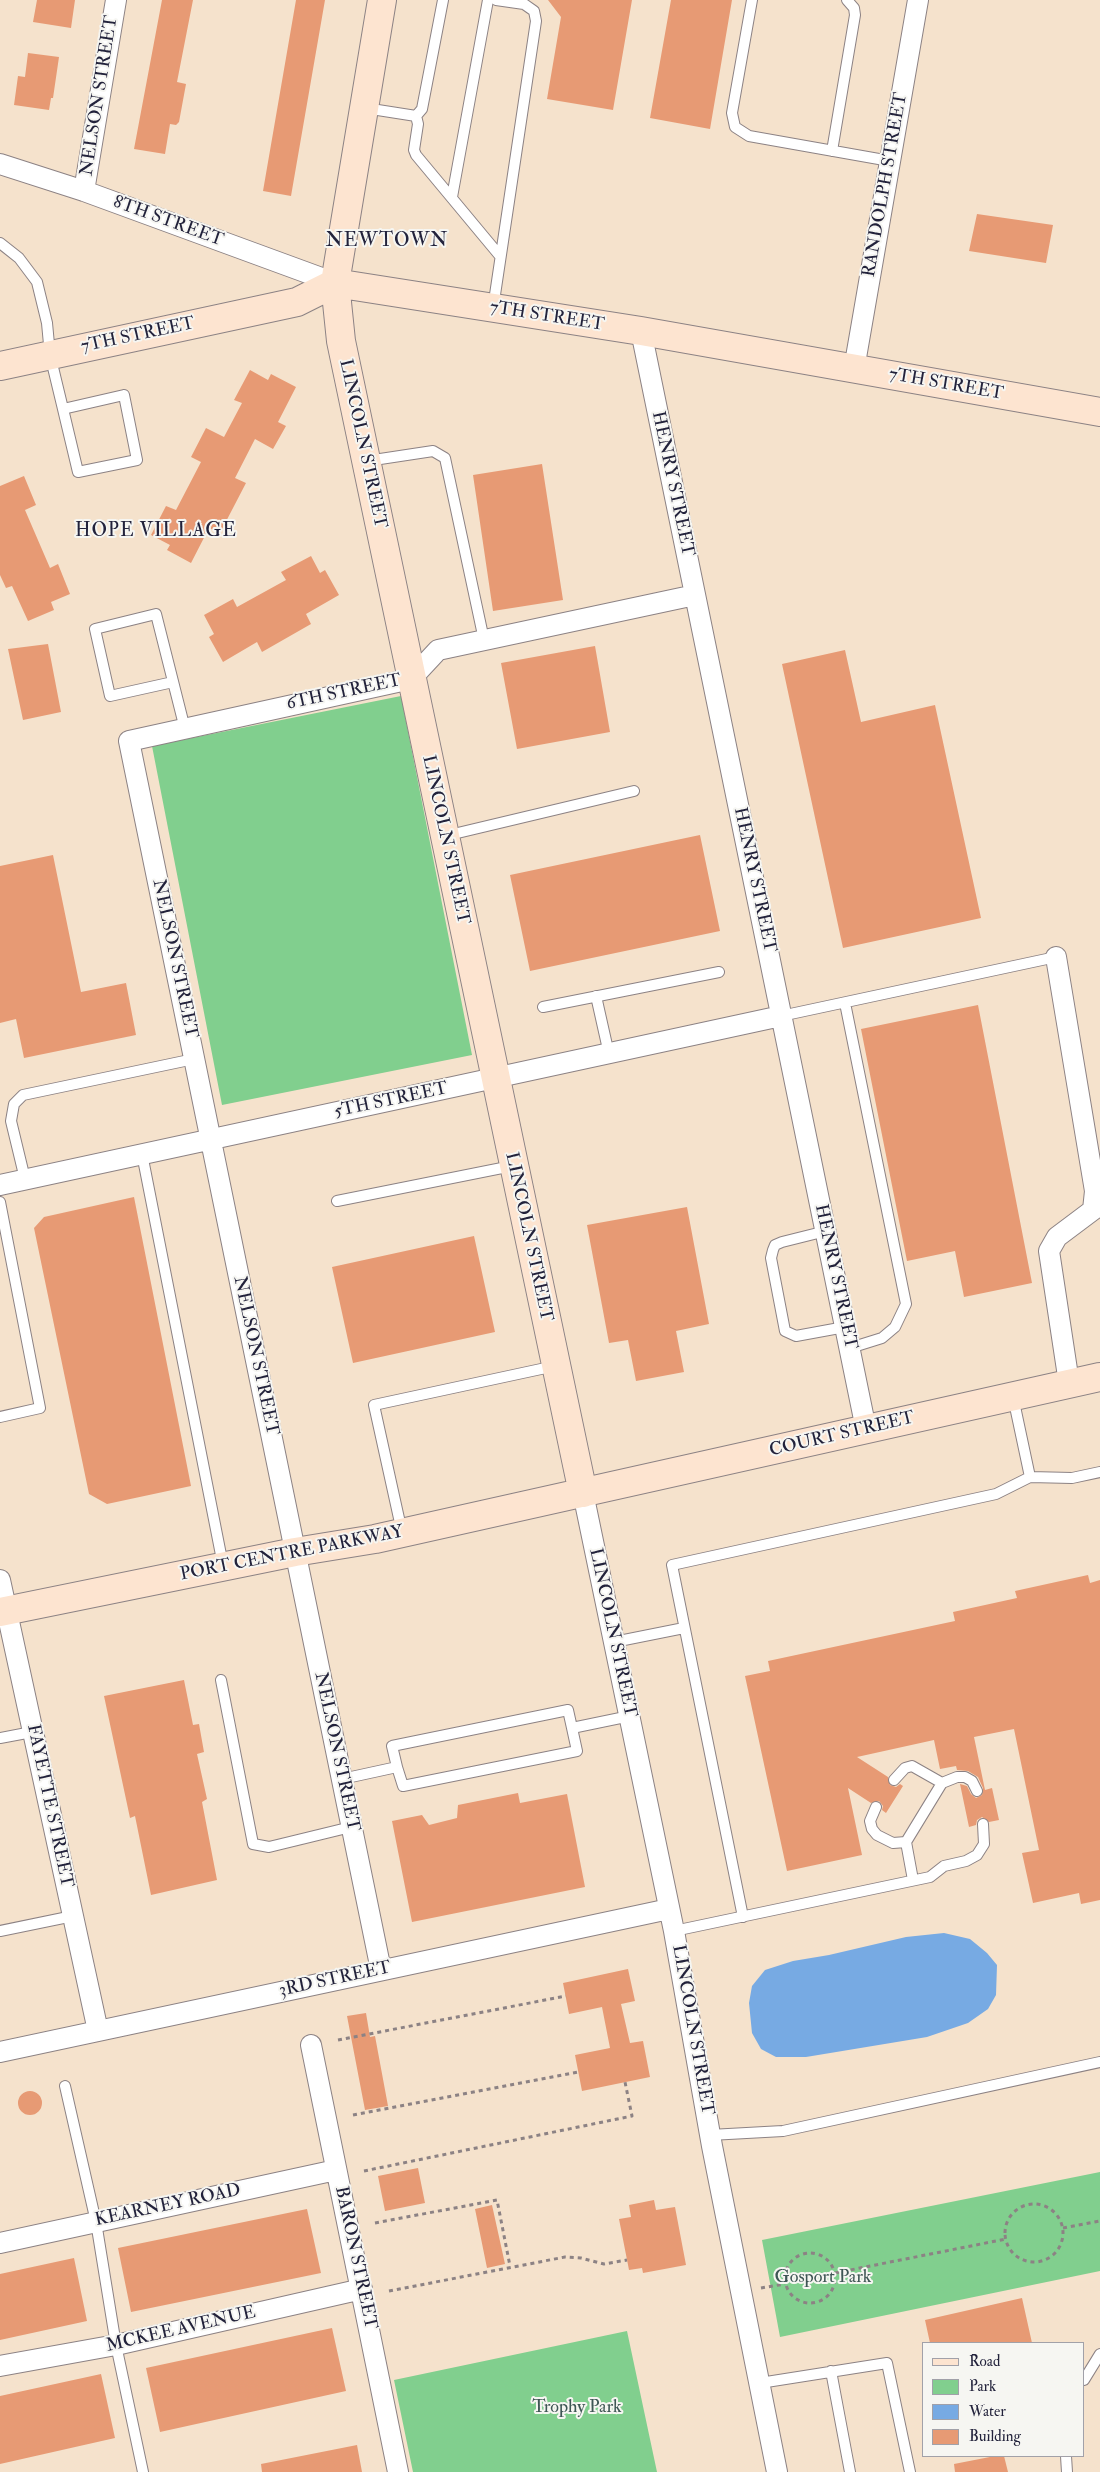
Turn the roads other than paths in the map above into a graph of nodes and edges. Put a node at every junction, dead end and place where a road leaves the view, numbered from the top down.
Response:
1 (116, 0) edge
2 (382, 0) edge
3 (443, 0) edge
4 (488, 0) edge
5 (496, 0) edge
6 (752, 0) edge
7 (847, 0) edge
8 (918, 0) edge
9 (365, 108) junction
10 (416, 116) junction
11 (832, 151) junction
12 (890, 161) junction
13 (0, 164) edge
14 (84, 191) junction
15 (452, 197) junction
16 (0, 243) edge
17 (500, 256) junction
18 (336, 282) junction
19 (493, 309) junction
20 (641, 332) junction
21 (50, 355) junction
22 (0, 366) edge
23 (854, 369) junction
24 (63, 409) junction
25 (1100, 412) edge
26 (366, 461) junction
27 (695, 595) junction
28 (484, 640) junction
29 (411, 679) junction
30 (173, 682) junction
31 (184, 729) junction
32 (129, 741) joint
33 (634, 791) dead end
34 (444, 836) junction
35 (1056, 957) joint
36 (719, 972) dead end
37 (596, 996) junction
38 (845, 1003) junction
39 (544, 1007) dead end
40 (782, 1016) junction
41 (609, 1054) junction
42 (194, 1059) junction
43 (494, 1078) junction
44 (211, 1139) junction
45 (142, 1154) junction
46 (513, 1166) junction
47 (25, 1179) junction
48 (0, 1185) edge
49 (337, 1201) dead end
50 (0, 1202) edge
51 (826, 1231) junction
52 (845, 1326) junction
53 (850, 1348) junction
54 (556, 1366) junction
55 (1100, 1377) edge
56 (1069, 1384) junction
57 (1013, 1396) junction
58 (0, 1417) edge
59 (866, 1429) junction
60 (1100, 1472) edge
61 (1030, 1477) junction
62 (583, 1493) junction
63 (402, 1533) junction
64 (295, 1552) junction
65 (223, 1567) junction
66 (0, 1580) edge
67 (3, 1612) edge
68 (684, 1628) junction
69 (614, 1642) junction
70 (221, 1680) dead end
71 (630, 1716) junction
72 (572, 1728) junction
73 (32, 1732) junction
74 (0, 1738) edge
75 (397, 1767) junction
76 (342, 1779) junction
77 (894, 1780) dead end
78 (942, 1783) junction
79 (976, 1791) dead end
80 (876, 1807) dead end
81 (983, 1824) dead end
82 (351, 1827) junction
83 (906, 1842) junction
84 (913, 1880) junction
85 (670, 1909) junction
86 (73, 1916) junction
87 (743, 1917) junction
88 (0, 1931) edge
89 (674, 1931) junction
90 (381, 1970) junction
91 (98, 2031) junction
92 (311, 2045) dead end
93 (0, 2052) edge
94 (1100, 2062) edge
95 (65, 2086) dead end
96 (710, 2135) junction
97 (336, 2170) junction
98 (96, 2222) junction
99 (0, 2243) edge
100 (362, 2289) junction
101 (116, 2345) junction
102 (1100, 2354) edge
103 (0, 2366) edge
104 (831, 2371) junction
105 (1085, 2378) edge
106 (760, 2383) junction
107 (1066, 2457) edge
108 (143, 2472) edge
109 (398, 2472) edge
110 (777, 2472) edge
111 (850, 2472) edge
112 (910, 2472) edge
113 (1067, 2472) edge

1 - 14 street, NELSON STREET
2 - 9 street, LINCOLN STREET
3 - 10 lane
4 - 15 lane
5 - 17 lane
6 - 11 lane
7 - 11 lane
8 - 12 street, RANDOLPH STREET
9 - 10 lane
9 - 18 street, LINCOLN STREET
10 - 15 lane
11 - 12 lane
12 - 23 street, RANDOLPH STREET
13 - 14 street, 8TH STREET
14 - 18 street, 8TH STREET
15 - 17 lane
16 - 21 lane
17 - 19 lane
18 - 19 street, 7TH STREET
18 - 21 street, 7TH STREET
18 - 26 street, LINCOLN STREET
19 - 20 street, 7TH STREET
20 - 23 street, 7TH STREET
20 - 27 street, HENRY STREET
21 - 22 street, 7TH STREET
21 - 24 lane
23 - 25 street, 7TH STREET
24 - 24 lane
26 - 28 lane
26 - 29 street, LINCOLN STREET
27 - 28 street, 6TH STREET
27 - 40 street, HENRY STREET
28 - 29 street, 6TH STREET
29 - 31 street, 6TH STREET
29 - 34 street, LINCOLN STREET
30 - 30 lane
30 - 31 lane
31 - 32 street, 6TH STREET
32 - 42 street, NELSON STREET
33 - 34 lane
34 - 43 street, LINCOLN STREET
35 - 38 lane
35 - 56 street
36 - 37 lane
37 - 39 lane
37 - 41 lane
38 - 40 lane
38 - 53 lane
40 - 41 street, 5TH STREET
40 - 51 street, HENRY STREET
41 - 43 street, 5TH STREET
42 - 44 street, NELSON STREET
42 - 47 lane
43 - 44 street, 5TH STREET
43 - 46 street, LINCOLN STREET
44 - 45 street, 5TH STREET
44 - 64 street, NELSON STREET
45 - 47 street, 5TH STREET
45 - 65 lane
46 - 49 lane
46 - 54 street, LINCOLN STREET
47 - 48 street, 5TH STREET
50 - 58 lane
51 - 52 street, HENRY STREET
51 - 52 lane
52 - 53 street, HENRY STREET
53 - 59 street, HENRY STREET
54 - 62 street, LINCOLN STREET
54 - 63 lane
55 - 56 street, COURT STREET
56 - 57 street, COURT STREET
57 - 59 street, COURT STREET
57 - 61 lane
59 - 62 street, COURT STREET
60 - 61 lane
61 - 68 lane
62 - 63 street, PORT CENTRE PARKWAY
62 - 69 street, LINCOLN STREET
63 - 64 street, PORT CENTRE PARKWAY
64 - 65 street, PORT CENTRE PARKWAY
64 - 76 street, NELSON STREET
65 - 67 street, PORT CENTRE PARKWAY
66 - 67 street, FAYETTE STREET
67 - 73 street, FAYETTE STREET
68 - 69 lane
68 - 87 lane
69 - 71 street, LINCOLN STREET
70 - 82 lane
71 - 72 lane
71 - 85 street, LINCOLN STREET
72 - 75 lane
72 - 75 lane
73 - 74 lane
73 - 86 street, FAYETTE STREET
75 - 76 lane
76 - 82 street, NELSON STREET
77 - 78 lane
78 - 79 lane
78 - 83 lane
80 - 83 lane
81 - 84 lane
82 - 90 street, NELSON STREET
83 - 84 lane
84 - 87 lane
85 - 89 street, LINCOLN STREET
85 - 90 street, 3RD STREET
86 - 88 lane
86 - 91 street, FAYETTE STREET
87 - 89 lane
89 - 96 street, LINCOLN STREET
90 - 91 street, 3RD STREET
91 - 93 street, 3RD STREET
92 - 97 street, BARON STREET
94 - 96 lane
95 - 98 lane
96 - 106 street, LINCOLN STREET
97 - 98 street, KEARNEY ROAD
97 - 100 street, BARON STREET
98 - 99 street, KEARNEY ROAD
98 - 101 lane
100 - 101 street, MCKEE AVENUE
100 - 109 street, BARON STREET
101 - 103 street, MCKEE AVENUE
101 - 108 lane
102 - 105 lane
104 - 106 lane
104 - 111 lane
104 - 112 lane
106 - 110 street, LINCOLN STREET
107 - 113 lane

